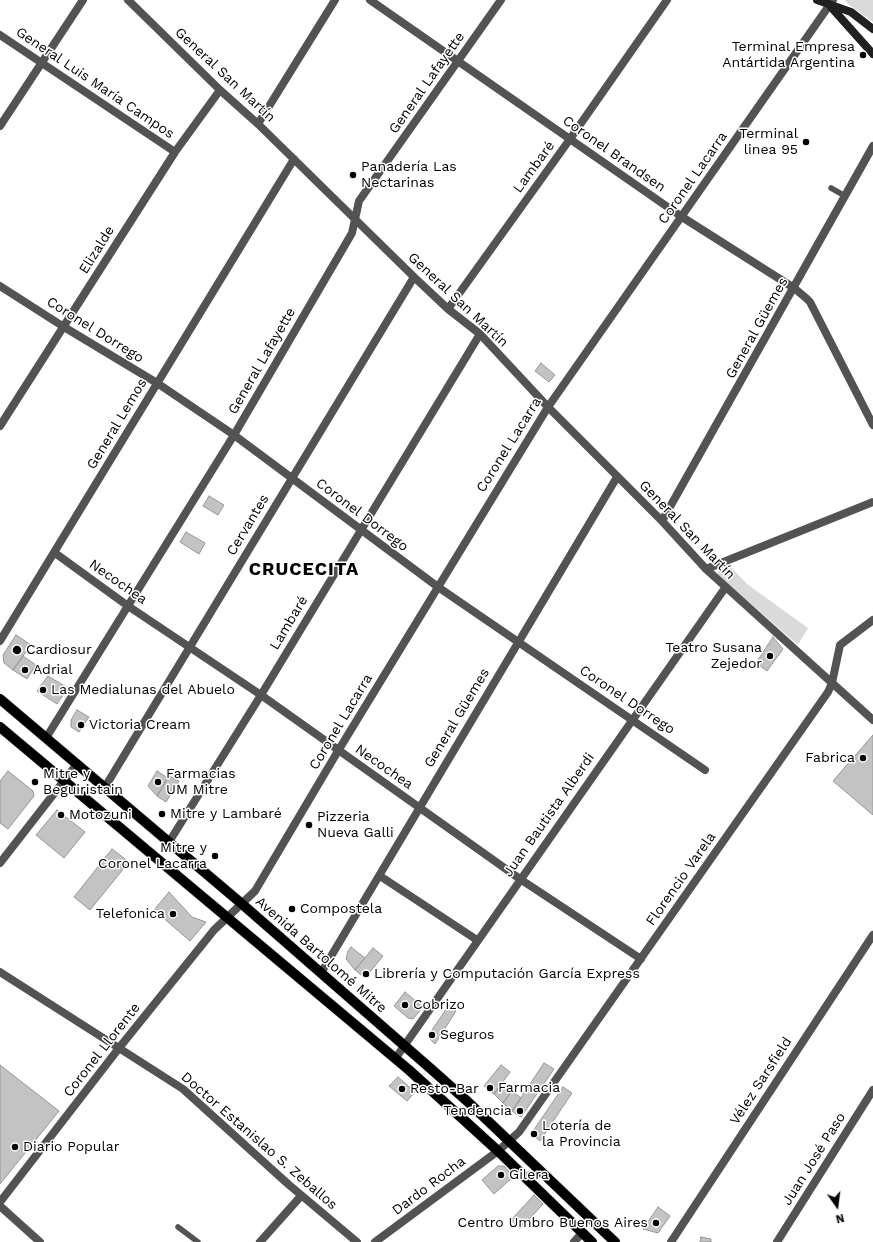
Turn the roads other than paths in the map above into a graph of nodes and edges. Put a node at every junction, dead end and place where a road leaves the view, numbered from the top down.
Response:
1 (83, 0) edge
2 (128, 0) edge
3 (335, 0) edge
4 (370, 0) edge
5 (501, 0) edge
6 (667, 0) edge
7 (817, 0) edge
8 (832, 3) edge
9 (873, 29) edge
10 (0, 35) edge
11 (873, 54) edge
12 (459, 61) junction
13 (41, 63) junction
14 (220, 90) junction
15 (258, 124) junction
16 (0, 126) edge
17 (570, 139) junction
18 (873, 146) edge
19 (175, 152) junction
20 (294, 159) junction
21 (831, 188) dead end
22 (845, 196) junction
23 (682, 217) junction
24 (355, 220) junction
25 (414, 277) junction
26 (0, 286) edge
27 (794, 288) junction
28 (448, 309) junction
29 (64, 327) junction
30 (480, 334) junction
31 (157, 383) junction
32 (548, 407) junction
33 (873, 425) edge
34 (0, 426) edge
35 (234, 436) junction
36 (617, 477) junction
37 (292, 479) junction
38 (873, 502) edge
39 (662, 521) junction
40 (360, 529) junction
41 (55, 553) junction
42 (706, 569) junction
43 (438, 587) junction
44 (725, 588) junction
45 (128, 606) junction
46 (873, 620) edge
47 (0, 640) edge
48 (519, 642) junction
49 (189, 647) junction
50 (832, 683) junction
51 (261, 695) junction
52 (0, 699) edge
53 (631, 720) junction
54 (873, 720) edge
55 (0, 727) edge
56 (46, 738) junction
57 (338, 751) junction
58 (77, 764) junction
59 (706, 770) dead end
60 (64, 780) junction
61 (105, 787) junction
62 (418, 808) junction
63 (169, 842) junction
64 (0, 862) edge
65 (380, 876) junction
66 (520, 879) junction
67 (242, 904) junction
68 (228, 917) junction
69 (873, 935) edge
70 (477, 940) junction
71 (641, 959) junction
72 (0, 972) edge
73 (321, 973) junction
74 (404, 1045) junction
75 (119, 1048) junction
76 (395, 1059) junction
77 (873, 1090) edge
78 (509, 1141) junction
79 (498, 1151) junction
80 (301, 1196) junction
81 (0, 1202) edge
82 (0, 1206) edge
83 (178, 1226) dead end
84 (582, 1233) junction
85 (40, 1242) edge
86 (198, 1242) edge
87 (260, 1242) edge
88 (357, 1242) edge
89 (375, 1242) edge
90 (574, 1242) edge
91 (592, 1242) edge
92 (615, 1242) edge
93 (671, 1242) edge
94 (777, 1242) edge

1 - 13 street
2 - 14 street, General San Martín
3 - 15 street
4 - 12 street, Coronel Brandsen
5 - 12 street, General Lafayette
6 - 17 street, Lambaré
7 - 8 main road
8 - 9 main road
8 - 11 main road
8 - 23 street, Coronel Lacarra
10 - 13 street, General Luis María Campos
12 - 17 street, Coronel Brandsen
12 - 24 street, General Lafayette
13 - 16 street
13 - 19 street, General Luis María Campos
14 - 15 street, General San Martín
14 - 19 street, Elizalde
15 - 20 street, General San Martín
17 - 23 street, Coronel Brandsen
17 - 28 street, Lambaré
18 - 22 street, General Güemes
19 - 29 street, Elizalde
20 - 24 street, General San Martín
20 - 31 street, General Lemos
21 - 22 lane
22 - 27 street, General Güemes
23 - 27 street, Coronel Brandsen
23 - 32 street, Coronel Lacarra
24 - 25 street, General San Martín
24 - 35 street, General Lafayette
25 - 28 street, General San Martín
25 - 37 street, Cervantes
26 - 29 street, Coronel Dorrego
27 - 33 street, Coronel Brandsen
27 - 39 street, General Güemes
28 - 30 street, General San Martín
29 - 31 street, Coronel Dorrego
29 - 34 street, Elizalde
30 - 32 street, General San Martín
30 - 40 street, Lambaré
31 - 35 street, Coronel Dorrego
31 - 41 street, General Lemos
32 - 36 street, General San Martín
32 - 43 street, Coronel Lacarra
35 - 37 street, Coronel Dorrego
35 - 45 street, General Lafayette
36 - 39 street, General San Martín
36 - 48 street, General Güemes
37 - 40 street, Coronel Dorrego
37 - 49 street, Cervantes
38 - 42 street
39 - 42 street, General San Martín
40 - 43 street, Coronel Dorrego
40 - 51 street, Lambaré
41 - 45 street, Necochea
41 - 47 street, General Lemos
42 - 44 street, General San Martín
43 - 48 street, Coronel Dorrego
43 - 57 street, Coronel Lacarra
44 - 50 street, General San Martín
44 - 53 street, Juan Bautista Alberdi
45 - 49 street, Necochea
45 - 56 street, General Lafayette
46 - 50 street, Florencio Varela
48 - 53 street, Coronel Dorrego
48 - 62 street, General Güemes
49 - 51 street, Necochea
49 - 61 street, Cervantes
50 - 54 street, General San Martín
50 - 71 street, Florencio Varela
51 - 57 street, Necochea
51 - 63 street, Lambaré
52 - 56 main road, Avenida Bartolomé Mitre
53 - 59 street, Coronel Dorrego
53 - 66 street, Juan Bautista Alberdi
55 - 60 main road
56 - 58 main road, Avenida Bartolomé Mitre
57 - 62 street, Necochea
57 - 67 street, Coronel Lacarra
58 - 60 street
58 - 61 main road, Avenida Bartolomé Mitre
60 - 64 street
60 - 68 main road
61 - 63 main road, Avenida Bartolomé Mitre
62 - 65 street, General Güemes
62 - 66 street, Necochea
63 - 67 main road, Avenida Bartolomé Mitre
65 - 70 street
65 - 73 street, General Güemes
66 - 70 street, Juan Bautista Alberdi
66 - 71 street, Necochea
67 - 68 street, Coronel Lacarra
67 - 73 main road, Avenida Bartolomé Mitre
68 - 75 street, Coronel Llorente
68 - 76 main road
69 - 93 street, Vélez Sarsfield
70 - 74 street, Juan Bautista Alberdi
71 - 78 street, Florencio Varela
72 - 75 street, Doctor Estanislao S. Zeballos
73 - 74 main road, Avenida Bartolomé Mitre
74 - 76 street, Juan Bautista Alberdi
74 - 78 main road, Avenida Bartolomé Mitre
75 - 80 street, Doctor Estanislao S. Zeballos
75 - 81 street, Coronel Llorente
76 - 79 main road
77 - 94 street, Juan José Paso
78 - 79 street, Florencio Varela
78 - 92 main road, Avenida Bartolomé Mitre
79 - 84 main road
79 - 89 street, Dardo Rocha
80 - 87 street
80 - 88 street, Doctor Estanislao S. Zeballos
82 - 85 street
83 - 86 lane
84 - 90 street
84 - 91 main road

